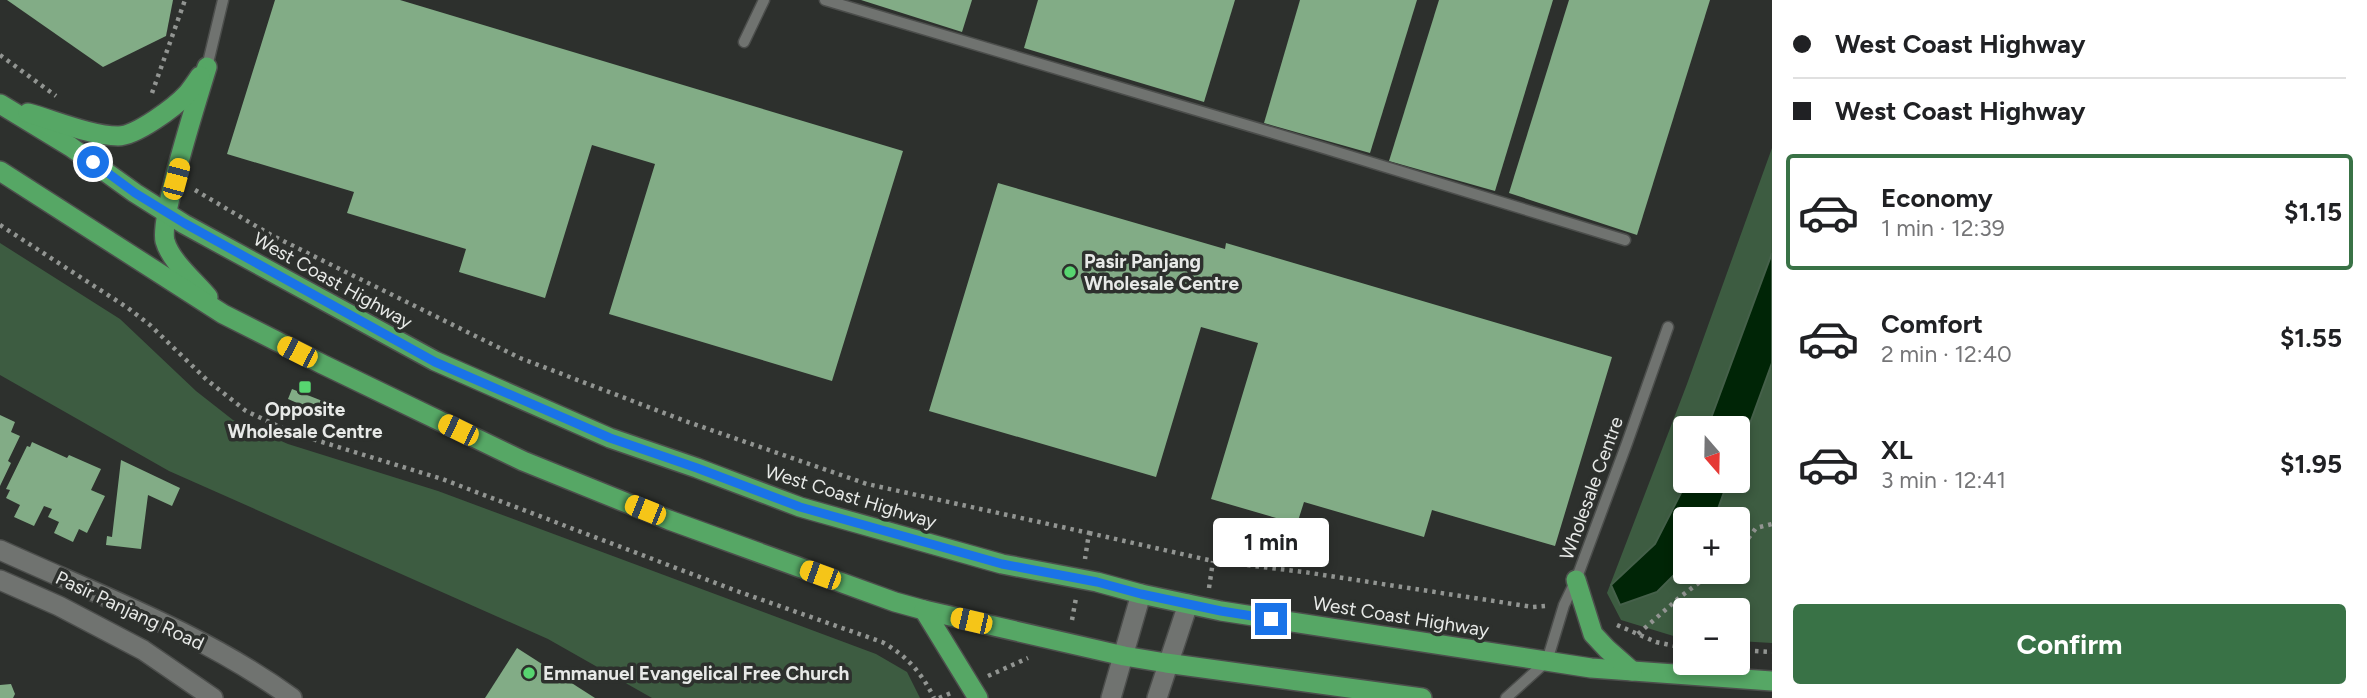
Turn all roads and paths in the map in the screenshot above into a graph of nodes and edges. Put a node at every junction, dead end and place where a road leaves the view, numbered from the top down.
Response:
1 (185, 0) edge
2 (223, 0) edge
3 (764, 0) edge
4 (825, 0) edge
5 (744, 42) dead end
6 (0, 55) edge
7 (207, 67) junction
8 (146, 97) dead end
9 (62, 100) dead end
10 (0, 104) edge
11 (0, 171) edge
12 (176, 179) junction
13 (167, 212) junction
14 (0, 225) edge
15 (1625, 240) dead end
16 (223, 314) junction
17 (1668, 327) dead end
18 (1772, 524) edge
19 (1089, 533) junction
20 (1750, 536) edge
21 (0, 550) edge
22 (1081, 579) junction
23 (0, 580) edge
24 (1576, 580) junction
25 (1697, 584) edge
26 (1141, 594) junction
27 (1188, 604) junction
28 (1564, 606) junction
29 (924, 610) junction
30 (1588, 617) junction
31 (1638, 634) junction
32 (1673, 646) edge
33 (1750, 651) edge
34 (1772, 652) edge
35 (1124, 656) junction
36 (1546, 660) junction
37 (1166, 663) junction
38 (1632, 671) junction
39 (1772, 681) edge
40 (214, 698) edge
41 (292, 698) edge
42 (934, 698) edge
43 (978, 698) edge
44 (1111, 698) edge
45 (1157, 698) edge
46 (1422, 698) edge
47 (1506, 698) edge

1 - 8 path
2 - 7 lane
3 - 5 lane
4 - 15 lane
6 - 9 path
7 - 10 highway
7 - 12 highway
10 - 13 highway, West Coast Highway
11 - 16 highway
12 - 13 highway
12 - 19 path
13 - 16 highway
13 - 22 highway, West Coast Highway
14 - 42 path
16 - 29 highway
17 - 24 lane, Wholesale Centre
18 - 20 path
19 - 22 path
19 - 28 path
21 - 41 main road, Pasir Panjang Road
22 - 26 highway, West Coast Highway
23 - 40 main road, Pasir Panjang Road
24 - 28 lane, Wholesale Centre
24 - 30 highway
25 - 31 path
26 - 27 highway, West Coast Highway
26 - 35 main road
27 - 36 highway, West Coast Highway
27 - 37 main road
28 - 36 lane, Wholesale Centre
29 - 35 highway
29 - 43 highway
30 - 31 path
30 - 38 highway
31 - 32 path
33 - 34 path
35 - 37 highway
35 - 44 main road
36 - 38 highway, West Coast Highway
36 - 47 lane
37 - 45 main road
37 - 46 highway
38 - 39 highway, West Coast Highway

